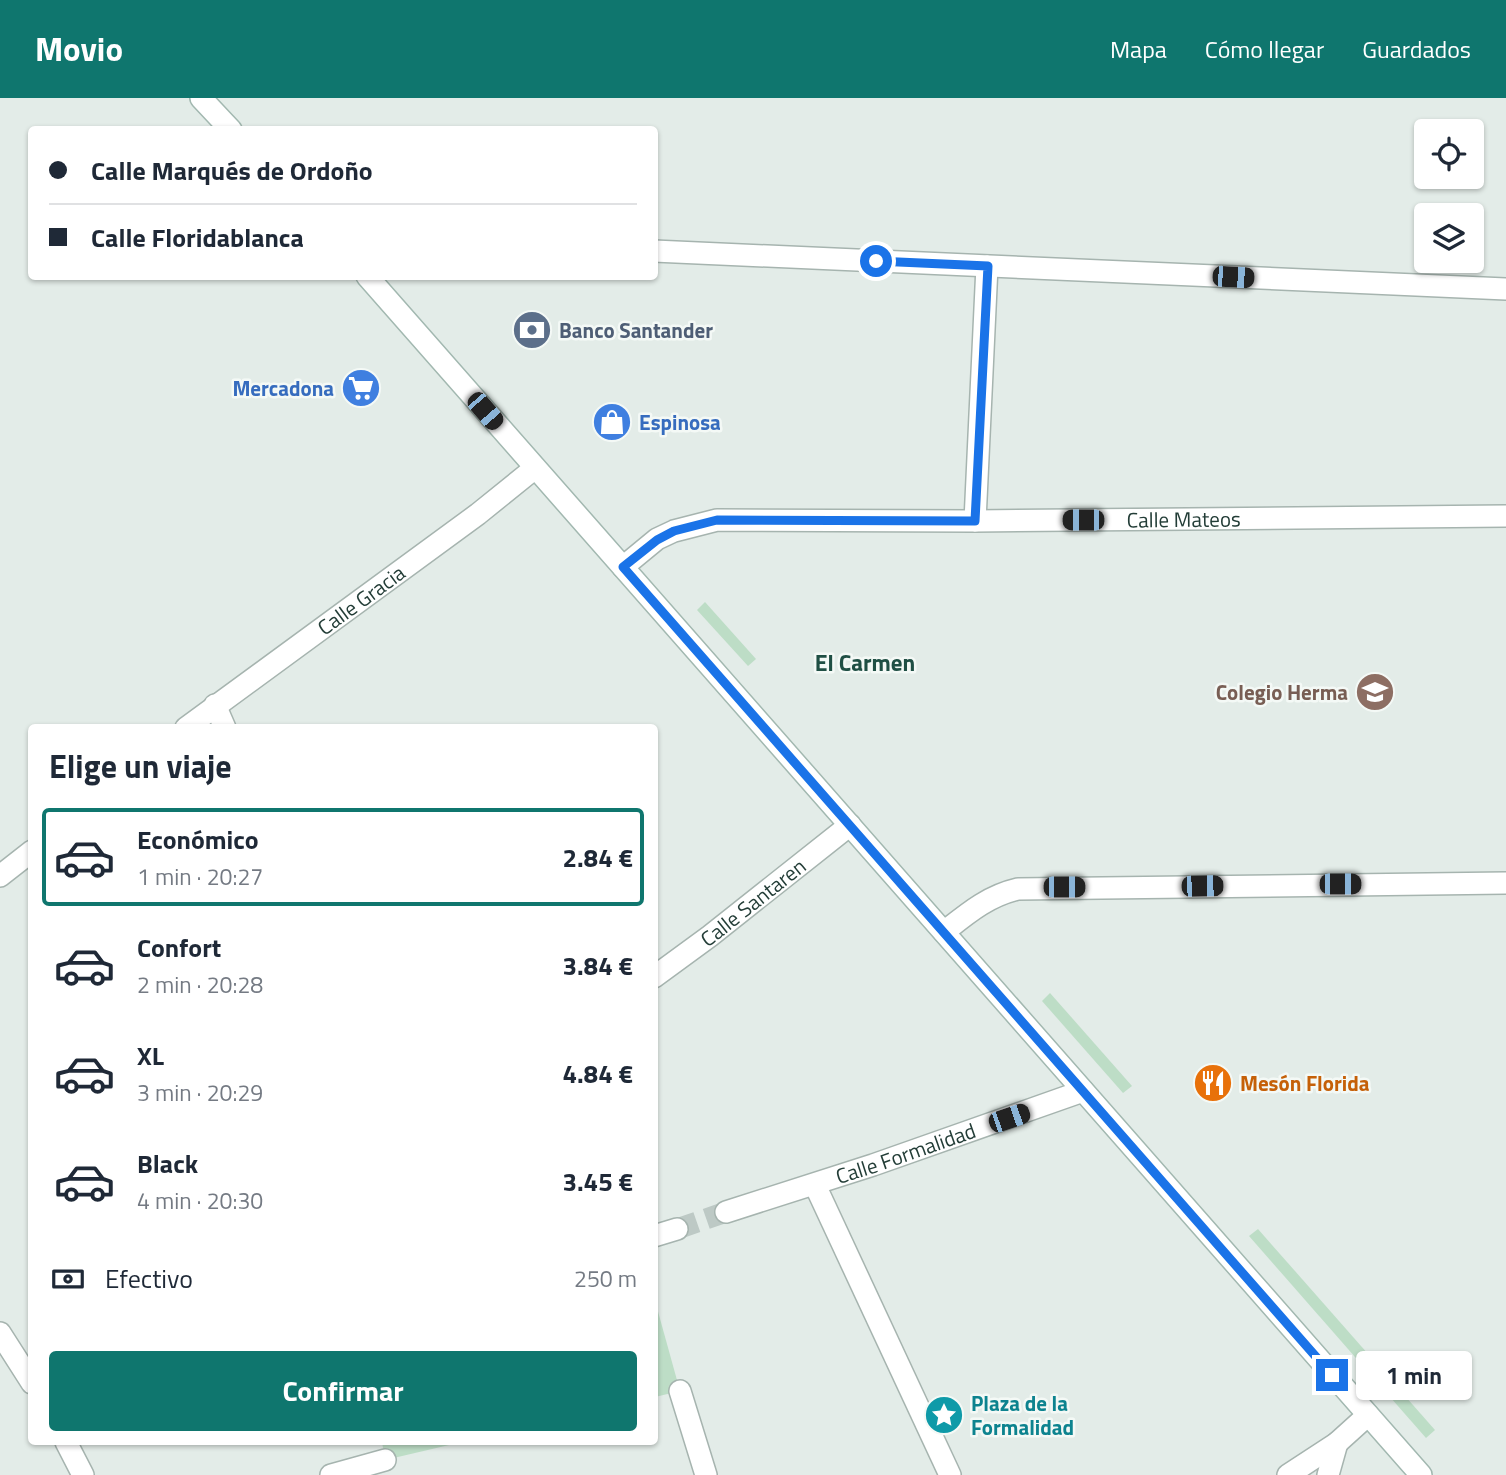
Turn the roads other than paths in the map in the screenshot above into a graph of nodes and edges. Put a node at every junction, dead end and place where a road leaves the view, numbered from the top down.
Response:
1 (201, 98) edge
2 (227, 126) edge
3 (658, 251) edge
4 (988, 266) junction
5 (370, 280) edge
6 (1506, 289) edge
7 (535, 468) junction
8 (1506, 516) edge
9 (975, 521) junction
10 (623, 567) junction
11 (215, 705) junction
12 (191, 724) edge
13 (223, 724) edge
14 (850, 825) junction
15 (28, 854) edge
16 (0, 876) edge
17 (1506, 883) edge
18 (944, 932) junction
19 (658, 974) edge
20 (1083, 1091) junction
21 (815, 1185) junction
22 (726, 1212) tunnel mouth
23 (677, 1229) tunnel mouth
24 (658, 1235) edge
25 (0, 1333) edge
26 (28, 1377) edge
27 (680, 1391) dead end
28 (1367, 1415) junction
29 (1337, 1443) junction
30 (68, 1445) edge
31 (385, 1460) dead end
32 (83, 1475) edge
33 (331, 1475) edge
34 (706, 1475) edge
35 (950, 1475) edge
36 (1288, 1475) edge
37 (1328, 1475) edge
38 (1420, 1475) edge

1 - 2 street
3 - 4 street
4 - 6 street
4 - 9 street
5 - 7 street
7 - 10 street
7 - 11 street, Calle Gracia
8 - 9 street, Calle Mateos
9 - 10 street, Calle Mateos
10 - 14 street
11 - 12 street, Calle Gracia
11 - 13 street
14 - 18 street
14 - 19 street, Calle Santaren
15 - 16 street
17 - 18 street
18 - 20 street
20 - 21 street, Calle Formalidad
20 - 28 street
21 - 22 street, Calle Formalidad
21 - 35 street
23 - 24 street
25 - 26 street
27 - 34 street
28 - 29 street
28 - 38 street
29 - 36 street
29 - 37 street
30 - 32 street
31 - 33 street

